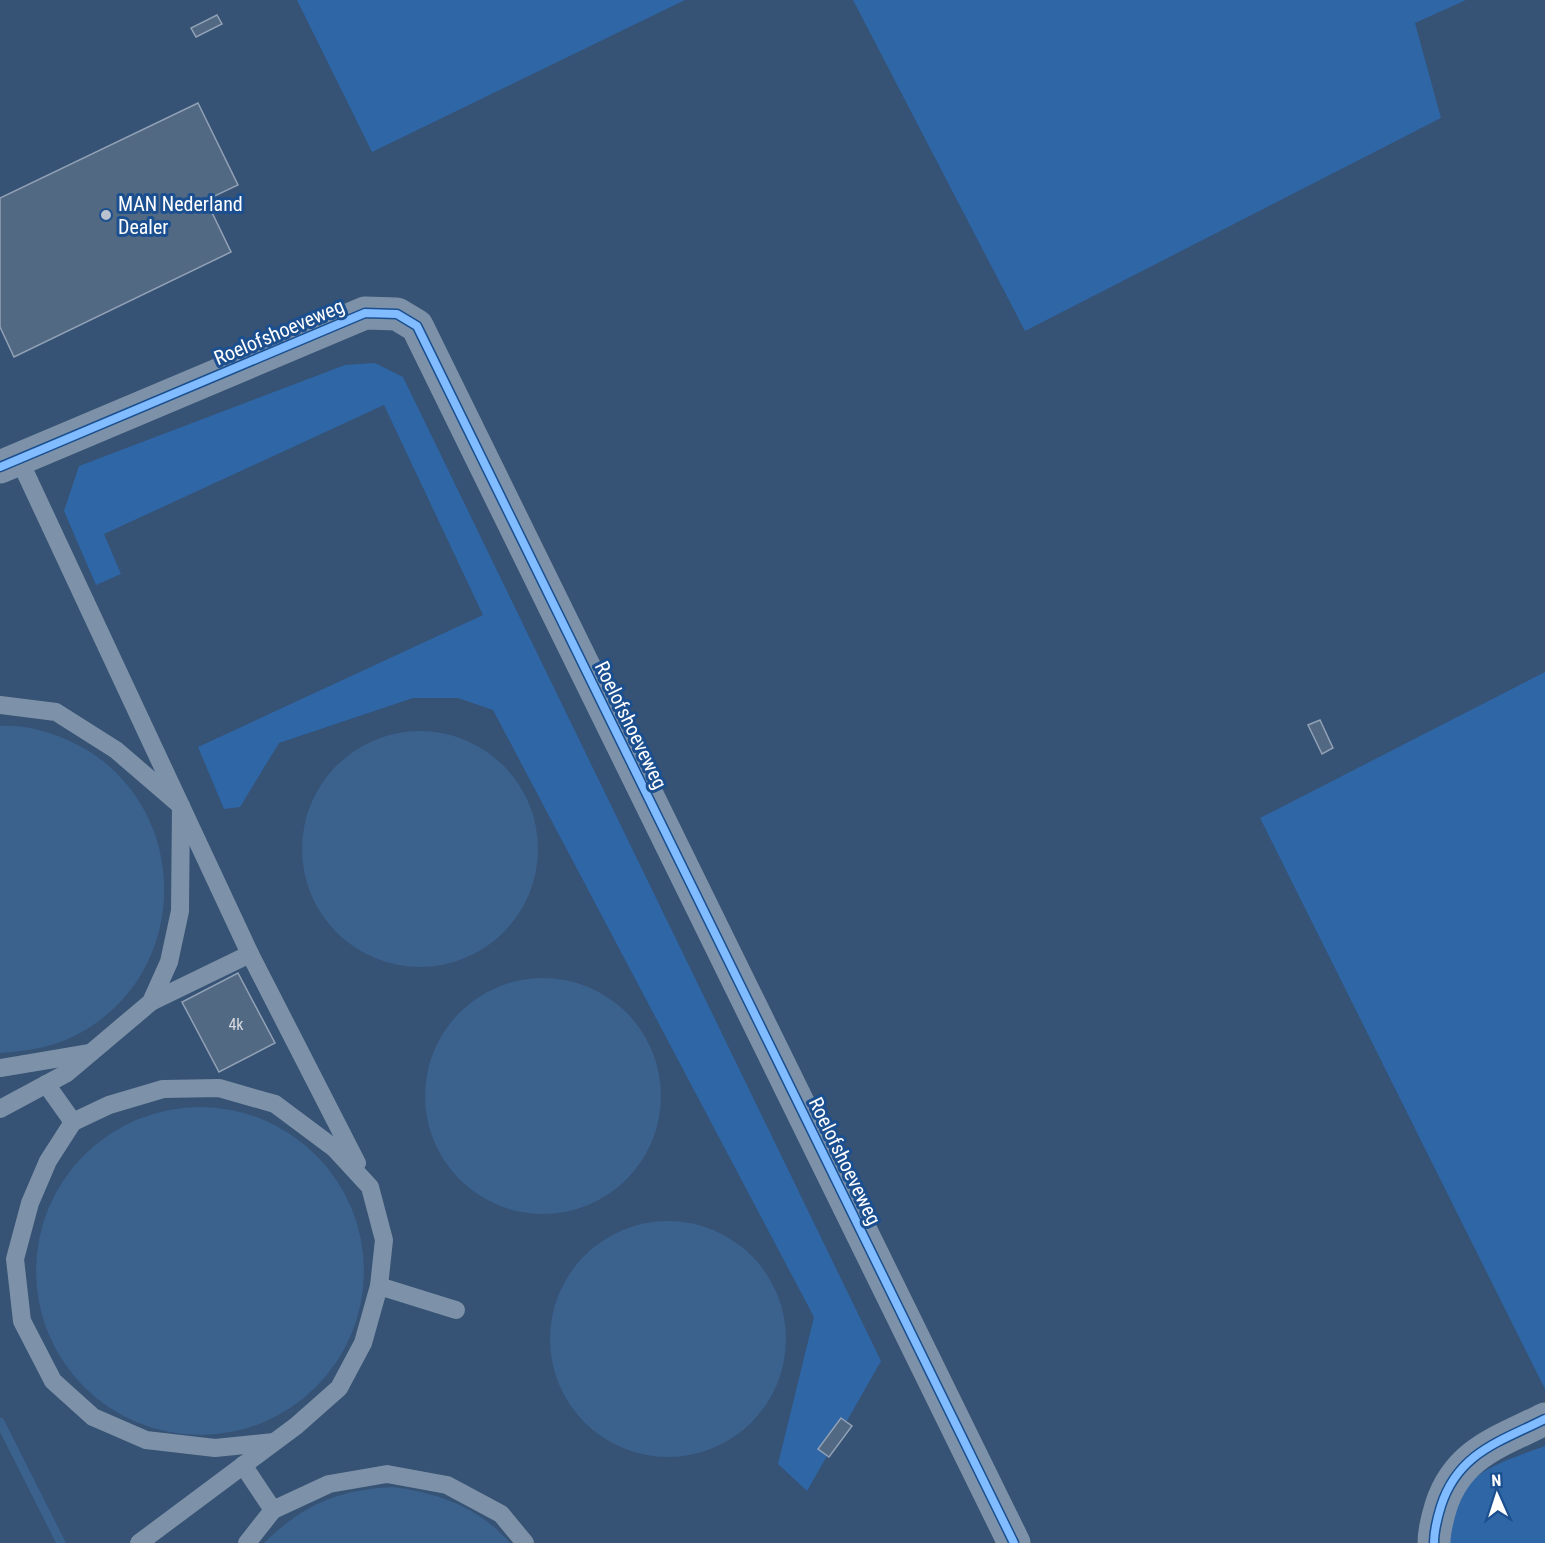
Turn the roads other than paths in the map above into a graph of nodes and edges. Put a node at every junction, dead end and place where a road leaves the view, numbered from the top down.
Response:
1 (10, 463) edge
2 (0, 705) edge
3 (181, 806) junction
4 (250, 954) junction
5 (151, 1002) junction
6 (92, 1052) junction
7 (0, 1068) edge
8 (46, 1084) junction
9 (0, 1109) edge
10 (73, 1122) junction
11 (370, 1187) junction
12 (379, 1286) junction
13 (456, 1310) dead end
14 (1545, 1419) edge
15 (274, 1442) junction
16 (243, 1465) junction
17 (273, 1510) junction
18 (139, 1543) edge
19 (247, 1543) edge
20 (525, 1543) edge
21 (1014, 1543) edge
22 (1434, 1543) edge

1 - 3 lane
1 - 21 street, Roelofshoeveweg
2 - 3 lane
3 - 4 lane
3 - 5 lane
4 - 5 lane
4 - 11 lane
5 - 6 lane
6 - 7 lane
6 - 8 lane
8 - 9 lane
8 - 10 lane
10 - 11 lane
10 - 15 lane
11 - 12 lane
12 - 13 lane
12 - 15 lane
14 - 22 street
15 - 16 lane
16 - 17 lane
16 - 18 lane
17 - 19 lane
17 - 20 lane

